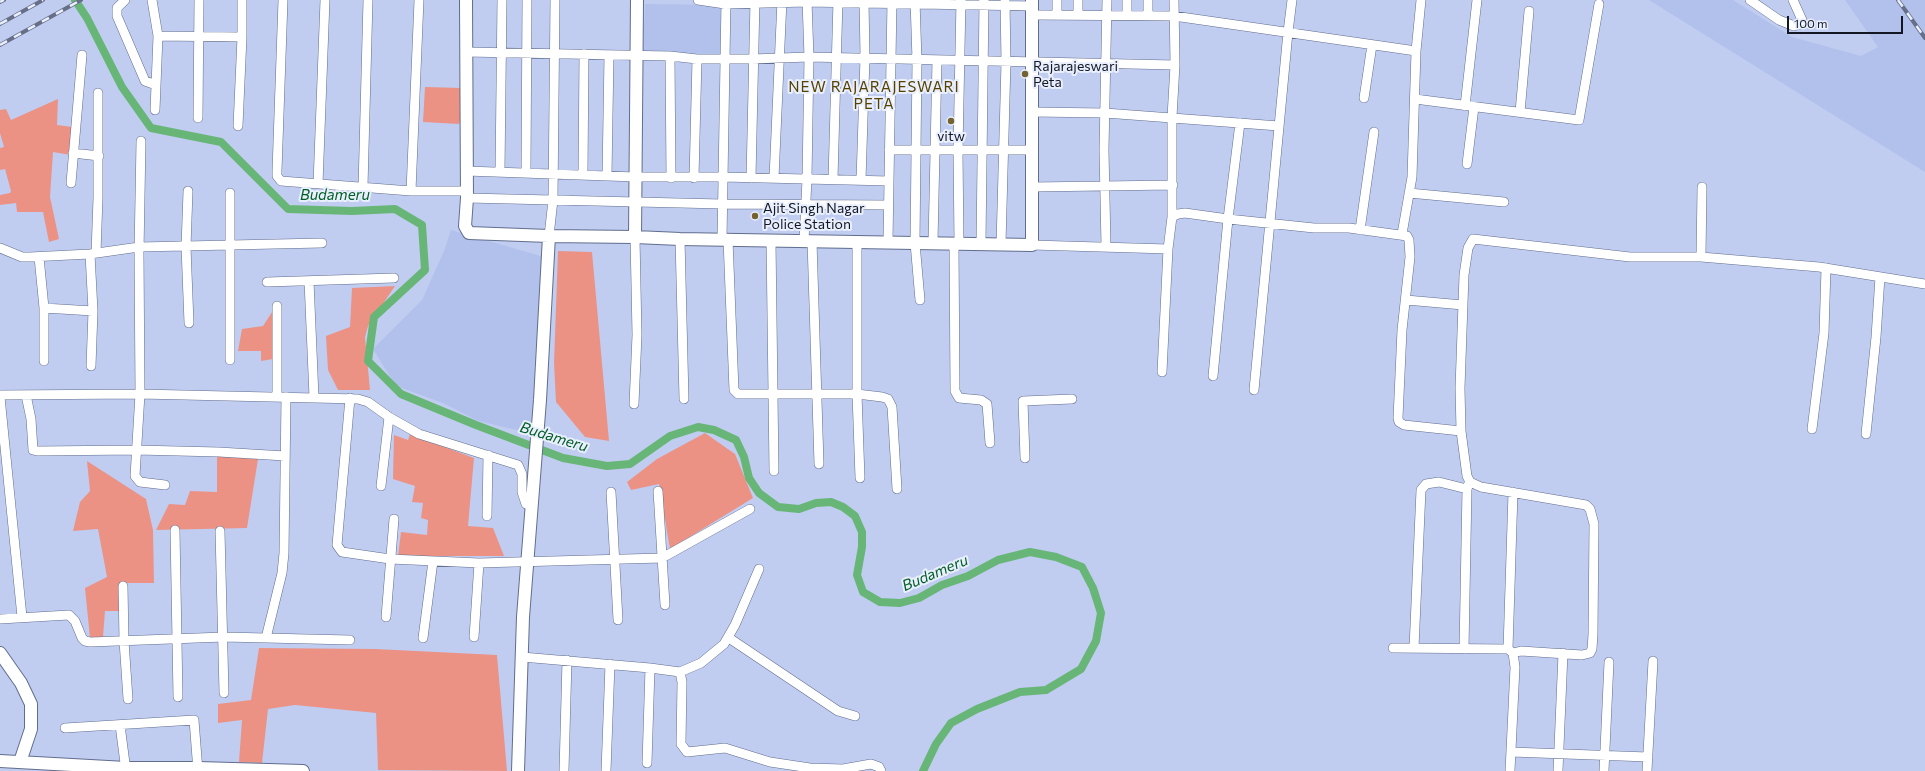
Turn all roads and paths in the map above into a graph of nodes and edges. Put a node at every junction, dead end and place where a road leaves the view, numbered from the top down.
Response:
1 (124, 0) edge
2 (152, 0) edge
3 (199, 0) edge
4 (242, 0) edge
5 (283, 0) edge
6 (325, 0) edge
7 (368, 0) edge
8 (419, 0) edge
9 (466, 0) edge
10 (502, 0) edge
11 (527, 0) edge
12 (556, 0) edge
13 (637, 0) edge
14 (698, 0) edge
15 (1057, 0) edge
16 (1078, 0) edge
17 (1107, 0) edge
18 (1127, 0) edge
19 (1148, 0) edge
20 (1174, 0) edge
21 (1292, 0) edge
22 (1421, 0) edge
23 (1477, 0) edge
24 (1750, 0) edge
25 (1793, 0) edge
26 (755, 1) edge
27 (782, 1) edge
28 (807, 1) edge
29 (838, 1) edge
30 (864, 1) edge
31 (726, 2) edge
32 (892, 2) edge
33 (915, 2) edge
34 (936, 2) edge
35 (960, 2) edge
36 (984, 2) edge
37 (1005, 3) edge
38 (1599, 4) dead end
39 (1032, 7) edge
40 (1528, 11) dead end
41 (1057, 15) junction
42 (1078, 15) junction
43 (1106, 15) junction
44 (1127, 16) junction
45 (1148, 16) junction
46 (1174, 16) junction
47 (1288, 32) junction
48 (158, 36) junction
49 (199, 36) junction
50 (242, 37) junction
51 (1372, 45) junction
52 (1416, 51) junction
53 (466, 52) junction
54 (501, 52) junction
55 (526, 52) junction
56 (555, 53) junction
57 (584, 54) junction
58 (82, 55) dead end
59 (609, 55) junction
60 (637, 55) junction
61 (670, 56) junction
62 (809, 57) junction
63 (865, 57) junction
64 (779, 58) junction
65 (836, 58) junction
66 (697, 59) junction
67 (725, 59) junction
68 (752, 59) junction
69 (891, 59) junction
70 (917, 60) junction
71 (937, 60) junction
72 (959, 61) junction
73 (984, 61) junction
74 (1006, 62) junction
75 (1032, 62) junction
76 (1106, 63) junction
77 (1175, 64) junction
78 (156, 85) junction
79 (98, 93) dead end
80 (1364, 98) dead end
81 (1415, 99) junction
82 (1469, 106) junction
83 (155, 110) dead end
84 (1032, 112) junction
85 (1520, 112) junction
86 (1105, 113) junction
87 (1172, 117) junction
88 (198, 118) dead end
89 (1240, 123) junction
90 (238, 126) dead end
91 (1279, 126) junction
92 (1374, 132) dead end
93 (141, 141) dead end
94 (889, 150) junction
95 (915, 150) junction
96 (935, 150) junction
97 (958, 150) junction
98 (981, 150) junction
99 (1032, 150) junction
100 (1003, 151) junction
101 (73, 153) junction
102 (99, 156) junction
103 (1467, 164) dead end
104 (466, 171) junction
105 (500, 172) junction
106 (526, 172) junction
107 (553, 173) junction
108 (583, 175) junction
109 (607, 176) junction
110 (636, 177) junction
111 (722, 177) junction
112 (671, 178) junction
113 (694, 178) junction
114 (751, 178) junction
115 (774, 178) junction
116 (807, 179) junction
117 (833, 179) junction
118 (861, 180) junction
119 (889, 181) junction
120 (71, 183) dead end
121 (318, 184) junction
122 (1173, 185) junction
123 (1032, 186) junction
124 (1104, 186) junction
125 (363, 187) junction
126 (1702, 187) dead end
127 (188, 191) dead end
128 (411, 191) junction
129 (230, 193) dead end
130 (1409, 193) junction
131 (467, 195) junction
132 (553, 200) junction
133 (635, 202) junction
134 (1504, 202) dead end
135 (722, 204) junction
136 (806, 204) junction
137 (888, 205) junction
138 (1172, 217) junction
139 (1228, 219) junction
140 (1270, 223) junction
141 (1360, 230) junction
142 (1402, 234) junction
143 (549, 236) junction
144 (635, 237) junction
145 (680, 239) junction
146 (725, 240) junction
147 (771, 240) junction
148 (808, 241) junction
149 (857, 242) junction
150 (888, 242) junction
151 (322, 243) dead end
152 (915, 243) junction
153 (933, 243) junction
154 (956, 243) junction
155 (981, 244) junction
156 (1001, 244) junction
157 (1032, 245) junction
158 (230, 246) junction
159 (1106, 246) junction
160 (139, 247) junction
161 (186, 247) junction
162 (0, 248) edge
163 (1168, 249) junction
164 (93, 253) junction
165 (39, 257) junction
166 (1701, 257) junction
167 (1826, 268) junction
168 (1880, 277) junction
169 (394, 278) dead end
170 (309, 281) junction
171 (267, 282) dead end
172 (1925, 284) edge
173 (920, 300) dead end
174 (1406, 300) junction
175 (1464, 305) junction
176 (277, 306) dead end
177 (44, 308) junction
178 (93, 311) junction
179 (189, 323) dead end
180 (230, 360) dead end
181 (44, 361) dead end
182 (91, 366) dead end
183 (1162, 372) dead end
184 (1213, 376) dead end
185 (1254, 390) dead end
186 (140, 394) junction
187 (774, 394) junction
188 (816, 394) junction
189 (857, 394) junction
190 (26, 395) junction
191 (0, 396) edge
192 (281, 396) junction
193 (314, 397) junction
194 (350, 398) junction
195 (1072, 399) dead end
196 (684, 400) dead end
197 (634, 404) dead end
198 (389, 417) junction
199 (1812, 429) dead end
200 (1461, 431) junction
201 (1866, 434) dead end
202 (990, 443) dead end
203 (137, 450) junction
204 (488, 455) junction
205 (285, 456) junction
206 (1025, 458) dead end
207 (819, 464) dead end
208 (774, 471) dead end
209 (860, 478) dead end
210 (165, 485) dead end
211 (381, 486) dead end
212 (1468, 486) junction
213 (897, 489) dead end
214 (658, 491) dead end
215 (611, 492) dead end
216 (1512, 492) junction
217 (529, 504) junction
218 (750, 509) dead end
219 (486, 516) dead end
220 (394, 519) dead end
221 (175, 530) dead end
222 (220, 531) dead end
223 (662, 558) junction
224 (390, 559) junction
225 (614, 560) junction
226 (528, 561) junction
227 (433, 562) junction
228 (479, 562) junction
229 (759, 568) dead end
230 (124, 586) dead end
231 (665, 605) dead end
232 (22, 617) junction
233 (386, 617) dead end
234 (0, 619) edge
235 (618, 620) dead end
236 (224, 637) junction
237 (474, 637) dead end
238 (266, 638) junction
239 (423, 638) dead end
240 (728, 638) junction
241 (176, 639) junction
242 (350, 640) dead end
243 (124, 641) junction
244 (1393, 648) dead end
245 (1414, 648) junction
246 (1464, 649) junction
247 (1511, 651) junction
248 (0, 653) edge
249 (1563, 653) junction
250 (522, 657) junction
251 (566, 660) junction
252 (1653, 661) dead end
253 (1609, 662) dead end
254 (610, 664) junction
255 (650, 668) junction
256 (680, 672) junction
257 (224, 692) dead end
258 (178, 697) dead end
259 (128, 699) dead end
260 (855, 716) dead end
261 (120, 724) junction
262 (65, 728) dead end
263 (1511, 752) junction
264 (1559, 753) junction
265 (1604, 754) junction
266 (1648, 757) junction
267 (0, 761) edge
268 (20, 762) junction
269 (647, 763) dead end
270 (40, 767) edge
271 (126, 769) edge
272 (198, 769) edge
273 (253, 770) edge
274 (283, 770) edge
275 (843, 770) edge
276 (303, 771) edge
277 (518, 771) edge
278 (564, 771) edge
279 (606, 771) edge
280 (881, 771) edge
281 (1510, 771) edge
282 (1558, 771) edge
283 (1604, 771) edge
284 (1647, 771) edge

1 - 78 street
2 - 48 street
3 - 49 street
4 - 50 street
5 - 121 street
6 - 121 street
7 - 125 street
8 - 128 street
9 - 53 street
10 - 54 street
11 - 55 street
12 - 56 street
13 - 60 street
14 - 31 street
15 - 41 street
16 - 42 street
17 - 43 street
18 - 44 street
19 - 45 street
20 - 46 street
21 - 47 street
22 - 52 street
23 - 82 street
24 - 25 street
26 - 27 street
26 - 31 street
26 - 68 street
27 - 28 street
27 - 64 street
28 - 29 street
28 - 62 street
29 - 30 street
29 - 65 street
30 - 32 street
30 - 63 street
31 - 67 street
32 - 33 street
32 - 69 street
33 - 34 street
33 - 70 street
34 - 35 street
35 - 36 street
35 - 72 street
36 - 37 street
36 - 73 street
37 - 39 street
37 - 74 street
38 - 85 street
39 - 41 street
39 - 75 street
40 - 85 street
41 - 42 street
42 - 43 street
43 - 44 street
43 - 76 street
44 - 45 street
45 - 46 street
46 - 47 street
46 - 77 street
47 - 51 street
47 - 91 street
48 - 49 street
48 - 78 street
49 - 50 street
49 - 88 street
50 - 90 street
51 - 52 street
51 - 80 street
52 - 81 street
53 - 54 street
53 - 104 street
54 - 55 street
54 - 105 street
55 - 56 street
55 - 106 street
56 - 57 street
56 - 107 street
57 - 59 street
57 - 108 street
58 - 101 street
59 - 60 street
59 - 109 street
60 - 61 street
60 - 110 street
61 - 66 street
61 - 112 street
62 - 64 street
62 - 65 street
62 - 116 street
63 - 65 street
63 - 69 street
63 - 118 street
64 - 68 street
64 - 115 street
65 - 117 street
66 - 67 street
66 - 113 street
67 - 68 street
67 - 111 street
68 - 114 street
69 - 70 street
69 - 94 street
70 - 71 street
70 - 95 street
71 - 72 street
71 - 96 street
72 - 73 street
72 - 97 street
73 - 74 street
73 - 98 street
74 - 75 street
74 - 100 street
75 - 76 street
75 - 84 street
76 - 77 street
76 - 86 street
77 - 87 street
78 - 83 street
79 - 102 street
81 - 82 street
81 - 130 street
82 - 85 street
82 - 103 street
84 - 86 street
84 - 99 street
86 - 87 street
86 - 124 street
87 - 89 street
87 - 122 street
89 - 91 street
89 - 139 street
91 - 140 street
92 - 141 street
93 - 160 street
94 - 95 street
94 - 119 street
95 - 96 street
95 - 152 street
96 - 97 street
96 - 153 street
97 - 98 street
97 - 154 street
98 - 100 street
98 - 155 street
99 - 100 street
99 - 123 street
100 - 156 street
101 - 102 street
101 - 120 street
102 - 164 street
104 - 105 street
104 - 131 street
105 - 106 street
106 - 107 street
107 - 108 street
107 - 132 street
108 - 109 street
109 - 110 street
110 - 112 street
110 - 133 street
111 - 113 street
111 - 114 street
111 - 135 street
112 - 113 street
114 - 115 street
115 - 116 street
116 - 117 street
116 - 136 street
117 - 118 street
118 - 119 street
119 - 137 street
121 - 125 street
122 - 124 street
122 - 138 street
123 - 124 street
123 - 157 street
124 - 159 street
125 - 128 street
126 - 166 street
127 - 161 street
128 - 131 street
129 - 158 street
130 - 134 street
130 - 142 street
131 - 132 street
131 - 143 street
132 - 133 street
132 - 143 street
133 - 135 street
133 - 144 street
135 - 136 street
135 - 146 street
136 - 137 street
136 - 148 street
137 - 150 street
138 - 139 street
138 - 163 street
139 - 140 street
139 - 184 street
140 - 141 street
140 - 185 street
141 - 142 street
142 - 174 street
143 - 144 street
143 - 217 street
144 - 145 street
144 - 197 street
145 - 146 street
145 - 196 street
146 - 147 street
146 - 187 street
147 - 148 street
147 - 187 street
148 - 149 street
148 - 188 street
149 - 150 street
149 - 189 street
150 - 152 street
151 - 158 street
152 - 153 street
152 - 173 street
153 - 154 street
154 - 155 street
154 - 202 street
155 - 156 street
156 - 157 street
157 - 159 street
158 - 161 street
158 - 180 street
159 - 163 street
160 - 161 street
160 - 164 street
160 - 186 street
161 - 179 street
162 - 165 street
163 - 183 street
164 - 165 street
164 - 178 street
165 - 177 street
166 - 167 street
166 - 175 street
167 - 168 street
167 - 199 street
168 - 172 street
168 - 201 street
169 - 170 street
170 - 171 street
170 - 193 street
174 - 175 street
174 - 200 street
175 - 200 street
176 - 192 street
177 - 178 street
177 - 181 street
178 - 182 street
186 - 190 street
186 - 192 street
186 - 203 street
187 - 188 street
187 - 208 street
188 - 189 street
188 - 207 street
189 - 209 street
189 - 213 street
190 - 191 street
190 - 203 street
191 - 232 street
192 - 193 street
192 - 205 street
193 - 194 street
194 - 198 street
194 - 224 street
195 - 206 street
198 - 204 street
198 - 211 street
200 - 212 street
203 - 205 street
203 - 210 street
204 - 217 street
204 - 219 street
205 - 238 street
212 - 216 street
212 - 245 street
212 - 246 street
214 - 223 street
215 - 225 street
216 - 247 street
216 - 249 street
217 - 226 street
218 - 223 street
220 - 224 street
221 - 241 street
222 - 236 street
223 - 225 street
223 - 231 street
224 - 227 street
224 - 233 street
225 - 226 street
225 - 235 street
226 - 228 street
226 - 250 street
227 - 228 street
227 - 239 street
228 - 237 street
229 - 240 street
230 - 243 street
232 - 234 street
232 - 243 street
236 - 238 street
236 - 241 street
236 - 257 street
238 - 242 street
240 - 256 street
240 - 260 street
241 - 243 street
241 - 258 street
243 - 259 street
244 - 245 street
245 - 246 street
246 - 247 street
247 - 249 street
247 - 263 street
248 - 268 street
249 - 264 street
250 - 251 street
250 - 277 street
251 - 254 street
251 - 278 street
252 - 266 street
253 - 265 street
254 - 255 street
254 - 279 street
255 - 256 street
255 - 269 street
256 - 275 street
261 - 262 street
261 - 271 street
261 - 272 street
263 - 264 street
263 - 281 street
264 - 265 street
264 - 282 street
265 - 266 street
265 - 283 street
266 - 284 street
267 - 268 street
268 - 270 street
270 - 271 street
271 - 272 street
272 - 273 street
273 - 274 street
274 - 276 street
275 - 280 street

